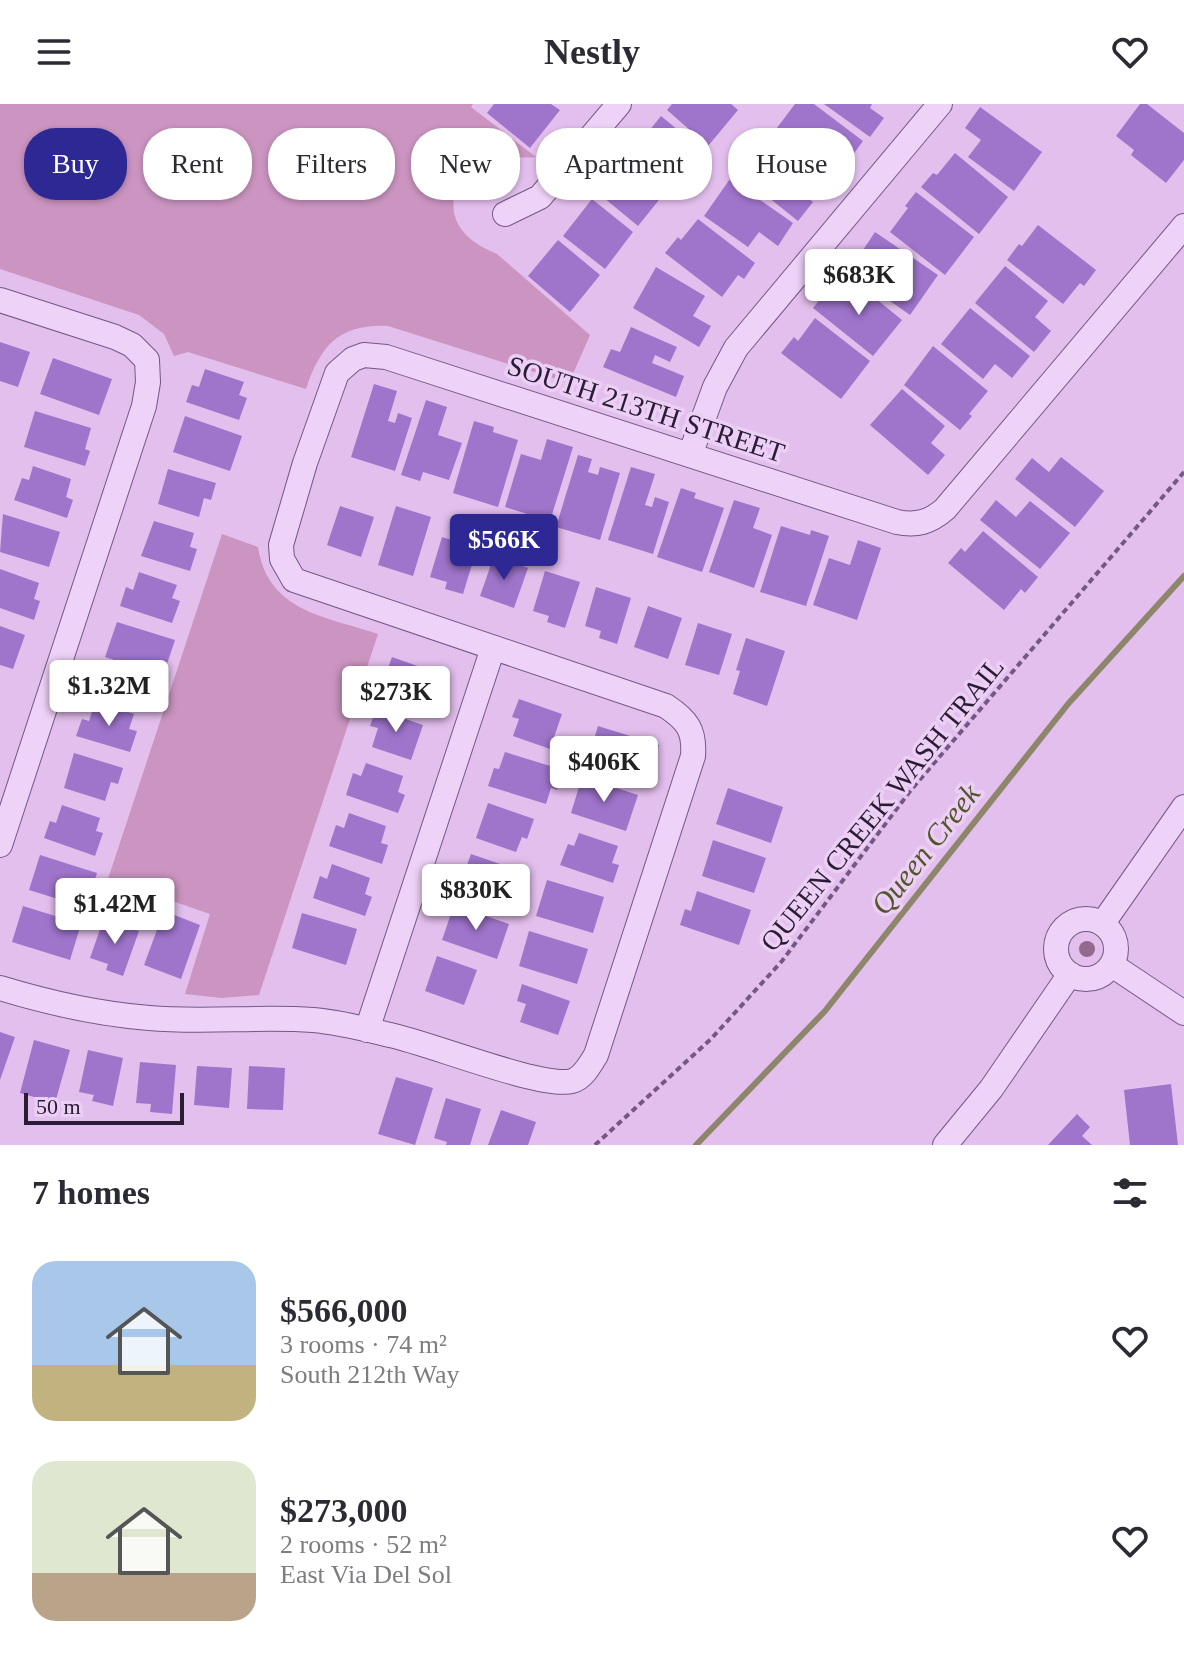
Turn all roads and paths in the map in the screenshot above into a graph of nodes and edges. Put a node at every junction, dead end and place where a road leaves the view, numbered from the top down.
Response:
1 (619, 104) edge
2 (940, 104) edge
3 (505, 214) dead end
4 (1184, 226) edge
5 (0, 300) edge
6 (690, 455) junction
7 (1184, 472) edge
8 (493, 648) junction
9 (1184, 807) edge
10 (0, 845) edge
11 (1103, 923) junction
12 (1112, 965) junction
13 (1070, 974) junction
14 (0, 988) edge
15 (1184, 1013) edge
16 (367, 1030) junction
17 (595, 1145) edge
18 (945, 1145) edge

1 - 3 street
2 - 6 street
4 - 6 street, SOUTH 213TH STREET
5 - 10 street
6 - 8 street, SOUTH 213TH STREET
7 - 17 path, QUEEN CREEK WASH TRAIL
8 - 16 street
8 - 16 street
9 - 11 street
11 - 12 street
11 - 13 street
12 - 13 street
12 - 15 street
13 - 18 street
14 - 16 street

